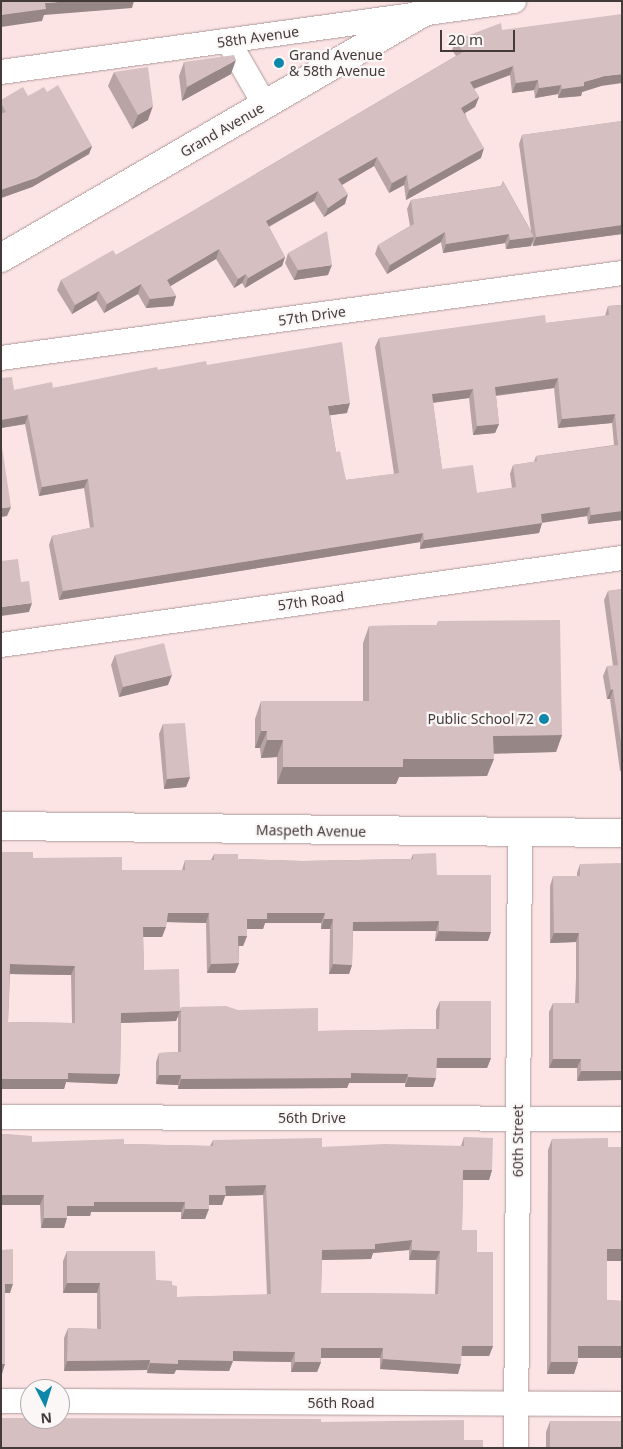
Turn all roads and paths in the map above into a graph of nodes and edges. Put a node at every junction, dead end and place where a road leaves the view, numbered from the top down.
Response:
1 (514, 1) edge
2 (432, 8) edge
3 (228, 41) junction
4 (1, 72) edge
5 (266, 104) junction
6 (1, 258) edge
7 (622, 274) edge
8 (1, 358) edge
9 (622, 558) edge
10 (1, 645) edge
11 (1, 826) edge
12 (520, 833) junction
13 (622, 833) edge
14 (1, 1117) edge
15 (518, 1119) junction
16 (622, 1119) edge
17 (1, 1401) edge
18 (20, 1401) edge
19 (70, 1402) edge
20 (517, 1403) junction
21 (622, 1404) edge
22 (516, 1448) edge

1 - 2 street, 58th Avenue
2 - 3 street, 58th Avenue
2 - 5 street, Grand Avenue
3 - 4 street, 58th Avenue
3 - 5 street
5 - 6 street, Grand Avenue
7 - 8 street, 57th Drive
9 - 10 street, 57th Road
11 - 12 street, Maspeth Avenue
12 - 13 street, Maspeth Avenue
12 - 15 street, 60th Street
14 - 15 street, 56th Drive
15 - 16 street, 56th Drive
15 - 20 street, 60th Street
17 - 18 street
19 - 20 street, 56th Road
20 - 21 street, 56th Road
20 - 22 street, 60th Street

